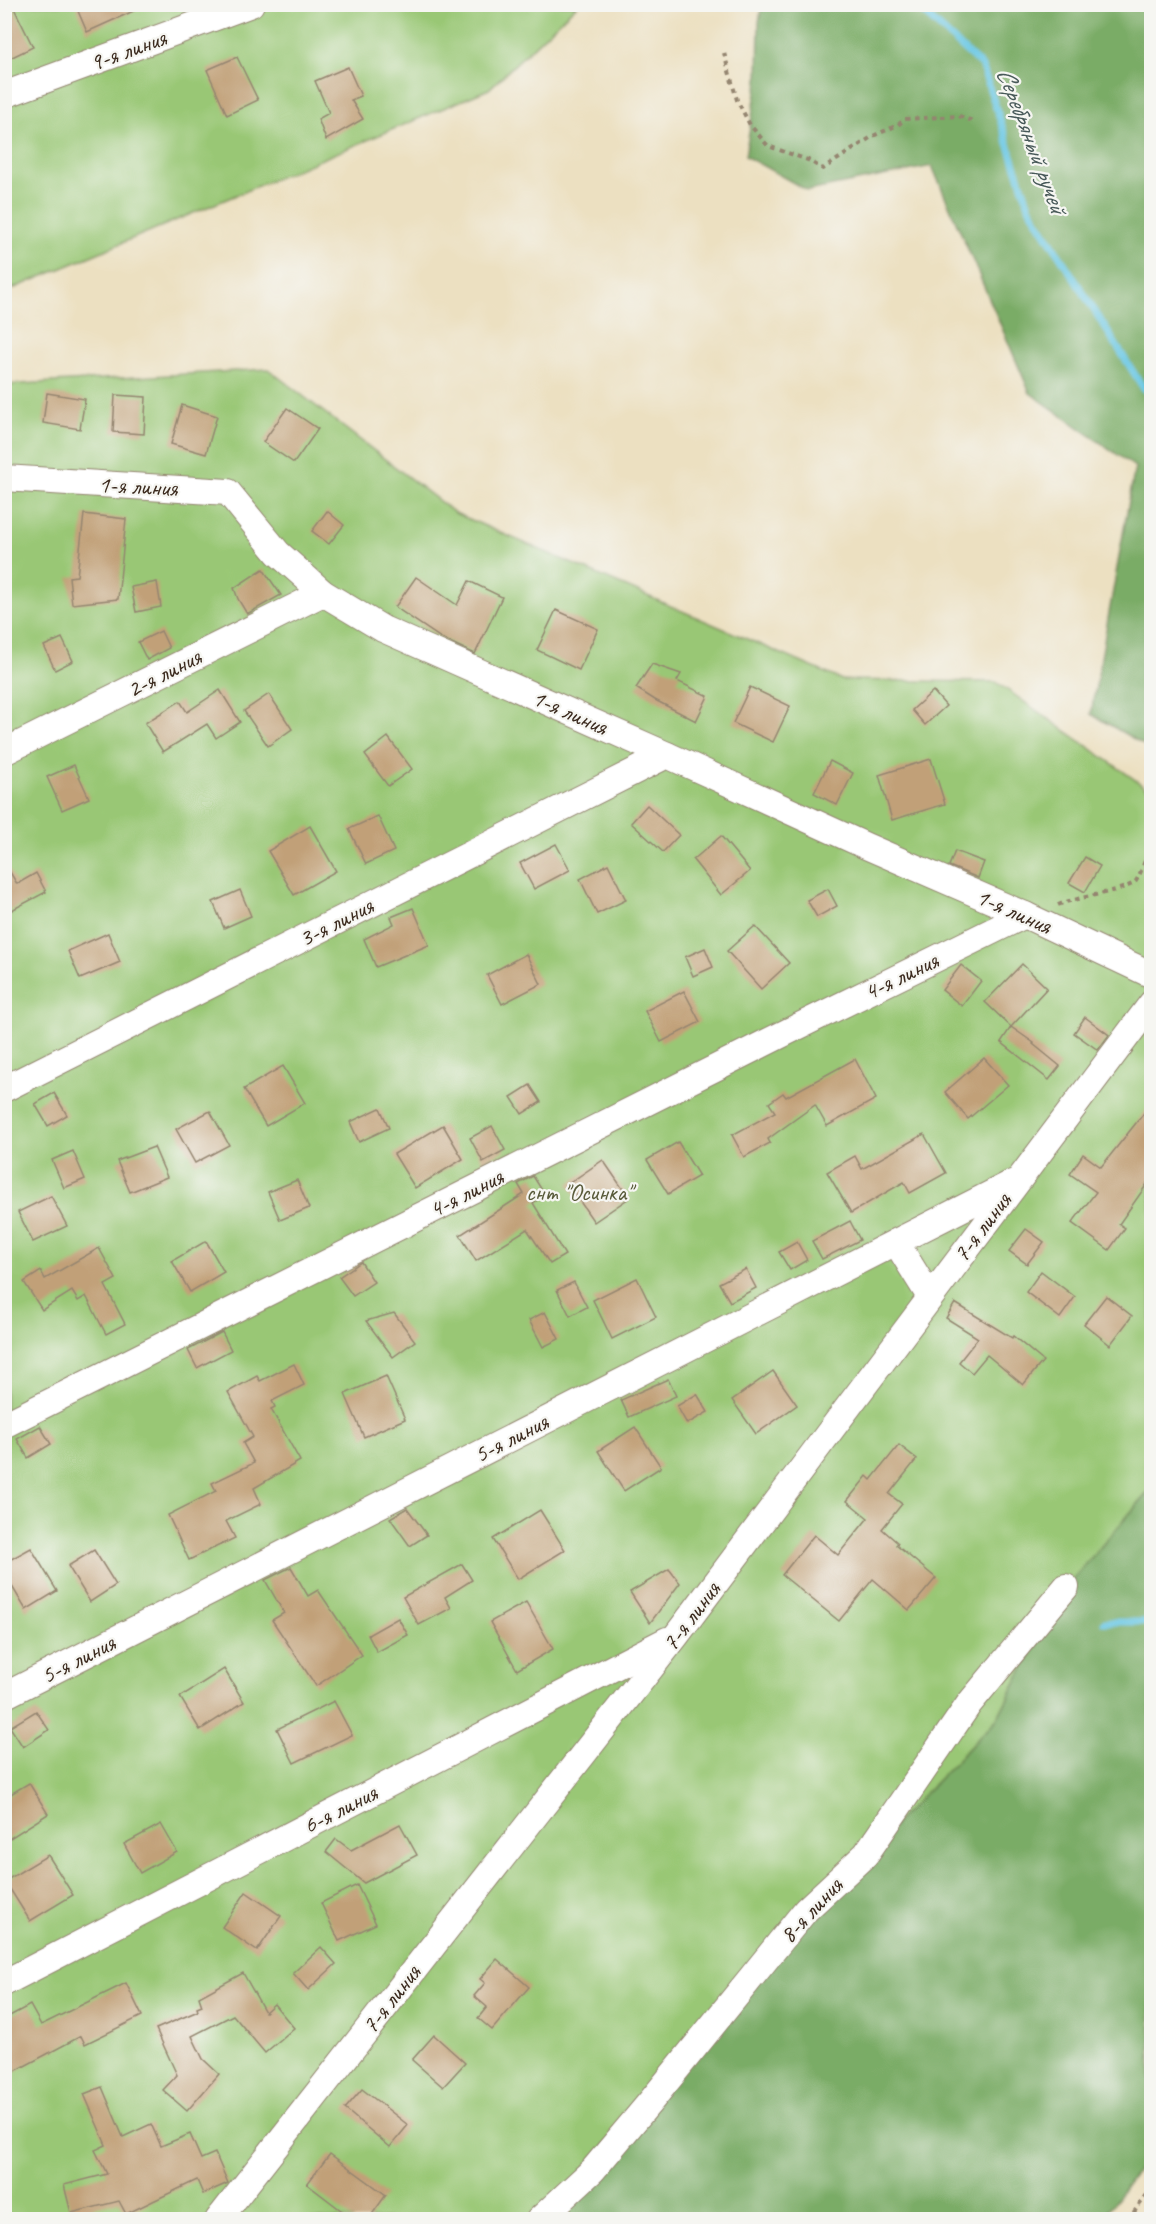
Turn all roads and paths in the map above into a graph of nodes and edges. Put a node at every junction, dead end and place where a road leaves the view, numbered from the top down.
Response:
1 (251, 4) edge
2 (724, 52) dead end
3 (4, 95) edge
4 (973, 121) dead end
5 (4, 478) edge
6 (323, 593) junction
7 (4, 752) edge
8 (667, 755) junction
9 (1152, 851) edge
10 (1032, 918) junction
11 (1152, 975) edge
12 (1152, 1003) edge
13 (4, 1089) edge
14 (1018, 1180) junction
15 (896, 1242) junction
16 (930, 1297) junction
17 (4, 1425) edge
18 (1066, 1587) dead end
19 (676, 1636) junction
20 (4, 1696) edge
21 (4, 1983) edge
22 (1152, 2188) edge
23 (218, 2220) edge
24 (539, 2220) edge
25 (1128, 2220) edge

1 - 3 street, 9-я линия
2 - 4 path
5 - 6 street, 1-я линия
6 - 7 street, 2-я линия
6 - 8 street, 1-я линия
8 - 10 street, 1-я линия
8 - 13 street, 3-я линия
9 - 10 path
10 - 11 street, 1-я линия
10 - 17 street, 4-я линия
12 - 14 street, 7-я линия
14 - 15 street, 5-я линия
14 - 16 street, 7-я линия
15 - 16 street
15 - 20 street, 5-я линия
16 - 19 street, 7-я линия
18 - 24 street, 8-я линия
19 - 21 street, 6-я линия
19 - 23 street, 7-я линия
22 - 25 path

